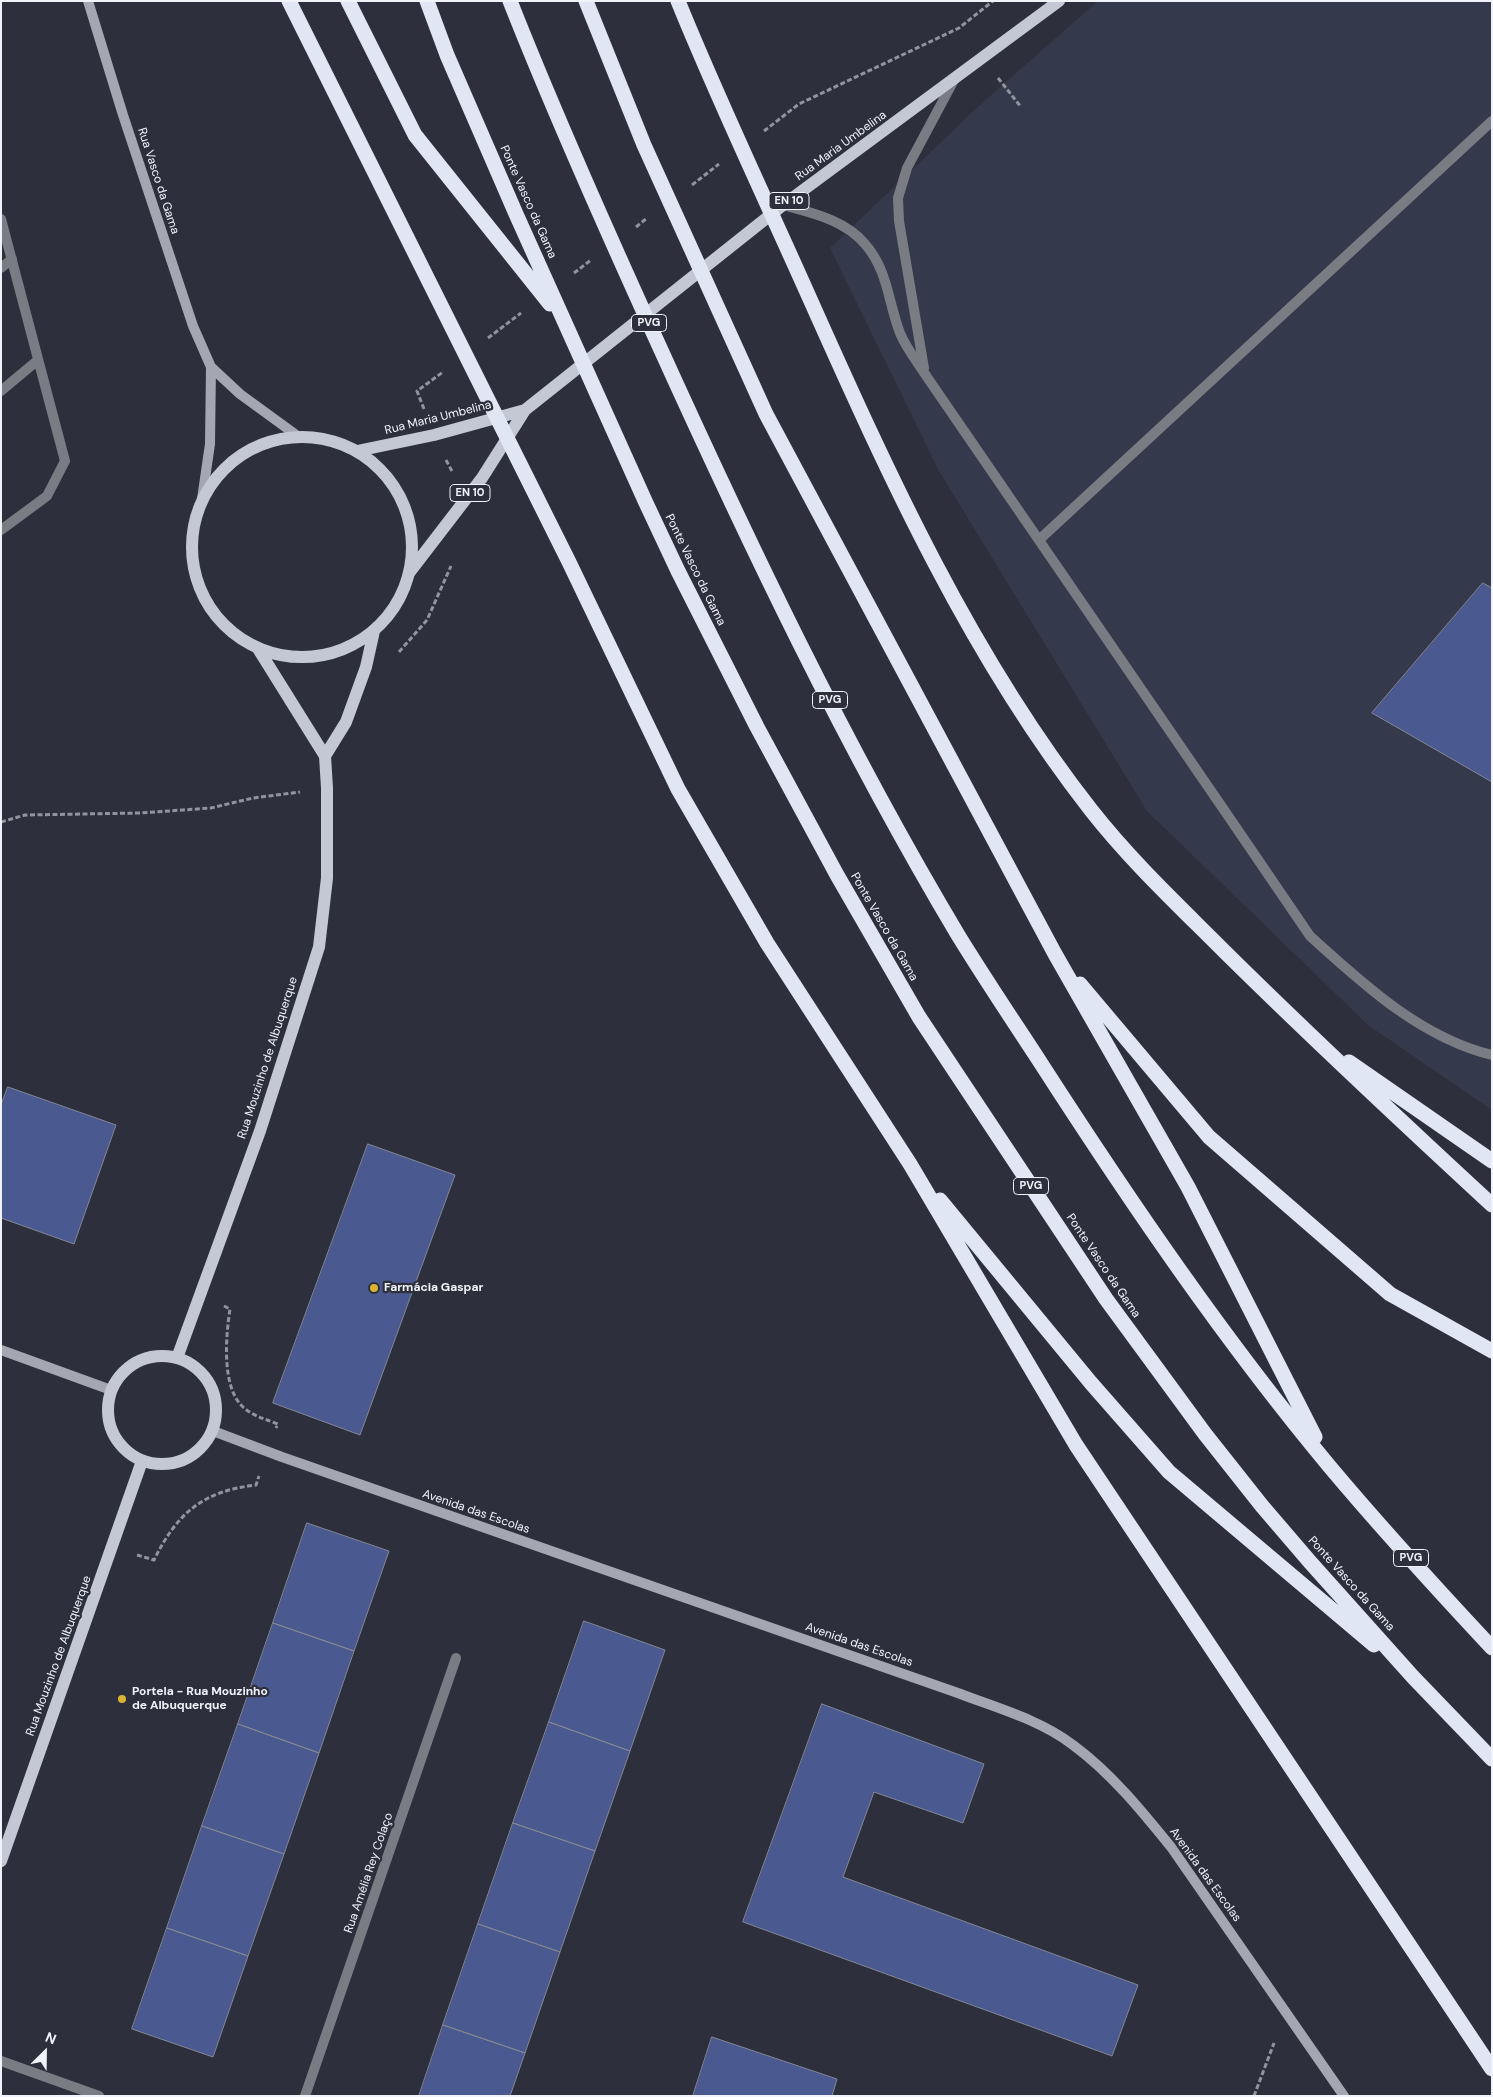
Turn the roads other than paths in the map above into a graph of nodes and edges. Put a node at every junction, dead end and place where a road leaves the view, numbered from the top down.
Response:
1 (88, 1) edge
2 (290, 1) edge
3 (348, 1) edge
4 (427, 1) edge
5 (510, 1) edge
6 (586, 1) edge
7 (678, 1) edge
8 (1060, 1) edge
9 (954, 80) junction
10 (1492, 121) edge
11 (783, 205) junction
12 (1, 219) edge
13 (12, 260) junction
14 (1, 268) edge
15 (565, 323) junction
16 (38, 360) junction
17 (210, 368) junction
18 (924, 374) junction
19 (1, 391) edge
20 (526, 410) junction
21 (299, 437) junction
22 (357, 451) junction
23 (202, 499) junction
24 (1, 530) edge
25 (1040, 539) junction
26 (410, 573) junction
27 (374, 631) junction
28 (257, 648) junction
29 (325, 756) junction
30 (1055, 954) junction
31 (1305, 1031) junction
32 (1492, 1055) edge
33 (1492, 1160) edge
34 (910, 1164) junction
35 (1492, 1205) edge
36 (1, 1350) edge
37 (1492, 1351) edge
38 (177, 1358) junction
39 (111, 1390) junction
40 (213, 1431) junction
41 (142, 1461) junction
42 (1331, 1468) junction
43 (1492, 1648) edge
44 (456, 1658) dead end
45 (1412, 1677) junction
46 (1492, 1759) edge
47 (1, 1861) edge
48 (1, 2061) edge
49 (1492, 2069) edge
50 (99, 2096) edge
51 (305, 2096) edge
52 (1344, 2096) edge

1 - 17 street, Rua Vasco da Gama
2 - 34 highway
3 - 15 highway
4 - 15 highway, Ponte Vasco da Gama / PVG
5 - 42 highway, PVG
6 - 30 highway
7 - 31 highway
8 - 9 main road, Rua Maria Umbelina / EN 10
9 - 11 main road, Rua Maria Umbelina / EN 10
9 - 18 street
10 - 25 street
11 - 18 street
11 - 20 main road, Rua Maria Umbelina / EN 10
12 - 13 street
13 - 14 street
13 - 16 street
15 - 45 highway, Ponte Vasco da Gama / PVG
16 - 19 street
16 - 24 street
17 - 21 street, Rua Vasco da Gama
17 - 23 street, Rua Vasco da Gama
18 - 25 street
20 - 22 main road, Rua Maria Umbelina / EN 10
20 - 26 main road, Rua Maria Umbelina / EN 10
21 - 22 main road, EN 10
21 - 23 main road, EN 10
22 - 26 main road, EN 10
23 - 28 main road, EN 10
25 - 32 street
26 - 27 main road, EN 10
27 - 28 main road, EN 10
27 - 29 main road
28 - 29 main road, Rua Mouzinho de Albuquerque
29 - 38 main road, Rua Mouzinho de Albuquerque
30 - 37 highway
30 - 42 highway
31 - 33 highway
31 - 35 highway
34 - 45 highway
34 - 49 highway
36 - 39 street
38 - 39 main road
38 - 40 main road
39 - 41 main road
40 - 41 main road
40 - 52 street, Avenida das Escolas
41 - 47 main road, Rua Mouzinho de Albuquerque
42 - 43 highway, PVG
44 - 51 street, Rua Amélia Rey Colaço
45 - 46 highway, Ponte Vasco da Gama / PVG
48 - 50 street

